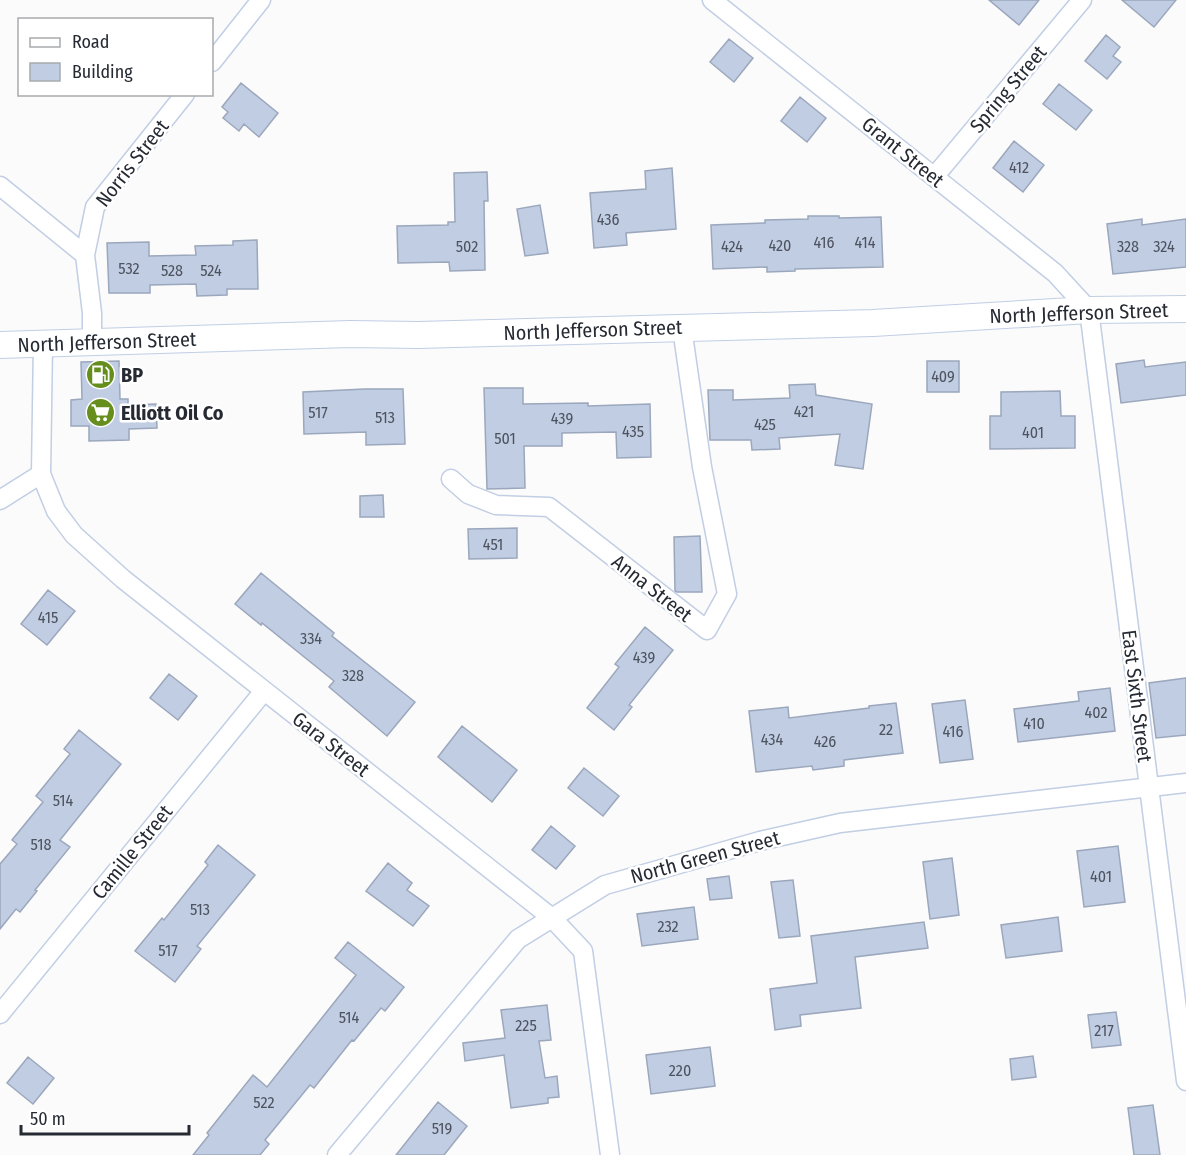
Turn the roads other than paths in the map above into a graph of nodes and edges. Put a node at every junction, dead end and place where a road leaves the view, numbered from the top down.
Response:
1 (261, 0) edge
2 (712, 0) edge
3 (1082, 0) edge
4 (213, 61) edge
5 (183, 96) edge
6 (934, 177) junction
7 (0, 186) edge
8 (85, 255) junction
9 (1186, 309) edge
10 (1089, 310) junction
11 (682, 328) junction
12 (43, 343) junction
13 (92, 343) junction
14 (0, 345) edge
15 (41, 474) junction
16 (451, 479) dead end
17 (0, 500) edge
18 (264, 691) junction
19 (1186, 783) edge
20 (1149, 787) junction
21 (552, 918) junction
22 (0, 1014) edge
23 (1186, 1081) edge
24 (337, 1155) edge
25 (610, 1155) edge

1 - 4 street
2 - 6 street, Grant Street
3 - 6 street, Spring Street
5 - 8 street, Norris Street
6 - 10 street, Grant Street
7 - 8 street
8 - 13 street, Norris Street
9 - 10 main road, North Jefferson Street
10 - 11 main road, North Jefferson Street
10 - 20 street, East Sixth Street
11 - 13 main road, North Jefferson Street
11 - 16 street, Anna Street
12 - 13 main road, North Jefferson Street
12 - 14 main road, North Jefferson Street
12 - 15 street, Gara Street
15 - 17 street
15 - 18 street, Gara Street
18 - 21 street, Gara Street
18 - 22 street, Camille Street
19 - 20 street, North Green Street
20 - 21 street, North Green Street
20 - 23 street, East Sixth Street
21 - 24 street, North Green Street
21 - 25 street, Gara Street

